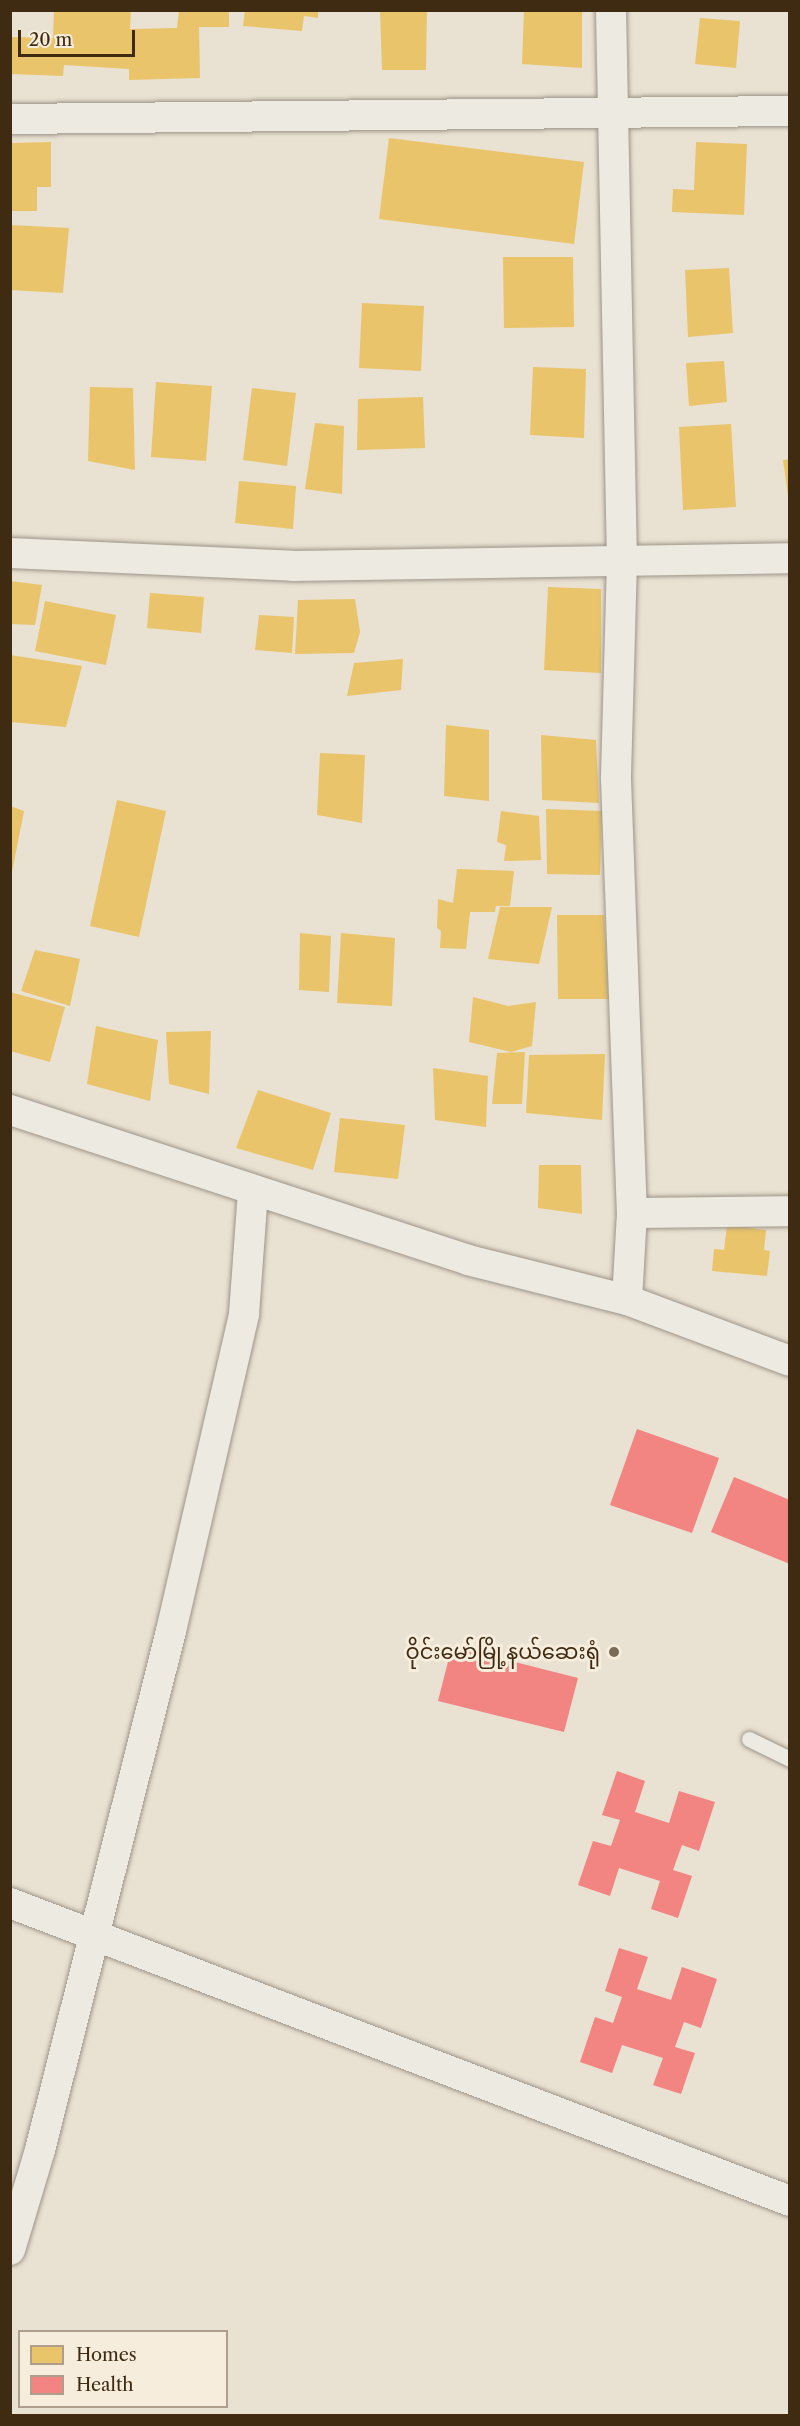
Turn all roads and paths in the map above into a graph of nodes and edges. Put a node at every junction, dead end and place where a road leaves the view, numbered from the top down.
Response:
1 (610, 10) edge
2 (789, 111) edge
3 (613, 112) junction
4 (10, 119) edge
5 (10, 553) edge
6 (789, 558) edge
7 (622, 561) junction
8 (10, 1110) edge
9 (253, 1190) junction
10 (789, 1211) edge
11 (632, 1213) junction
12 (627, 1300) junction
13 (789, 1360) edge
14 (749, 1739) dead end
15 (789, 1759) edge
16 (10, 1903) edge
17 (93, 1936) junction
18 (789, 2201) edge
19 (10, 2250) edge

1 - 3 street
2 - 3 street
3 - 4 street
3 - 7 street
5 - 7 street
6 - 7 street
7 - 11 street
8 - 9 street
9 - 12 street
9 - 17 street
10 - 11 street
11 - 12 street
12 - 13 street
14 - 15 lane
16 - 17 street
17 - 18 street
17 - 19 street

